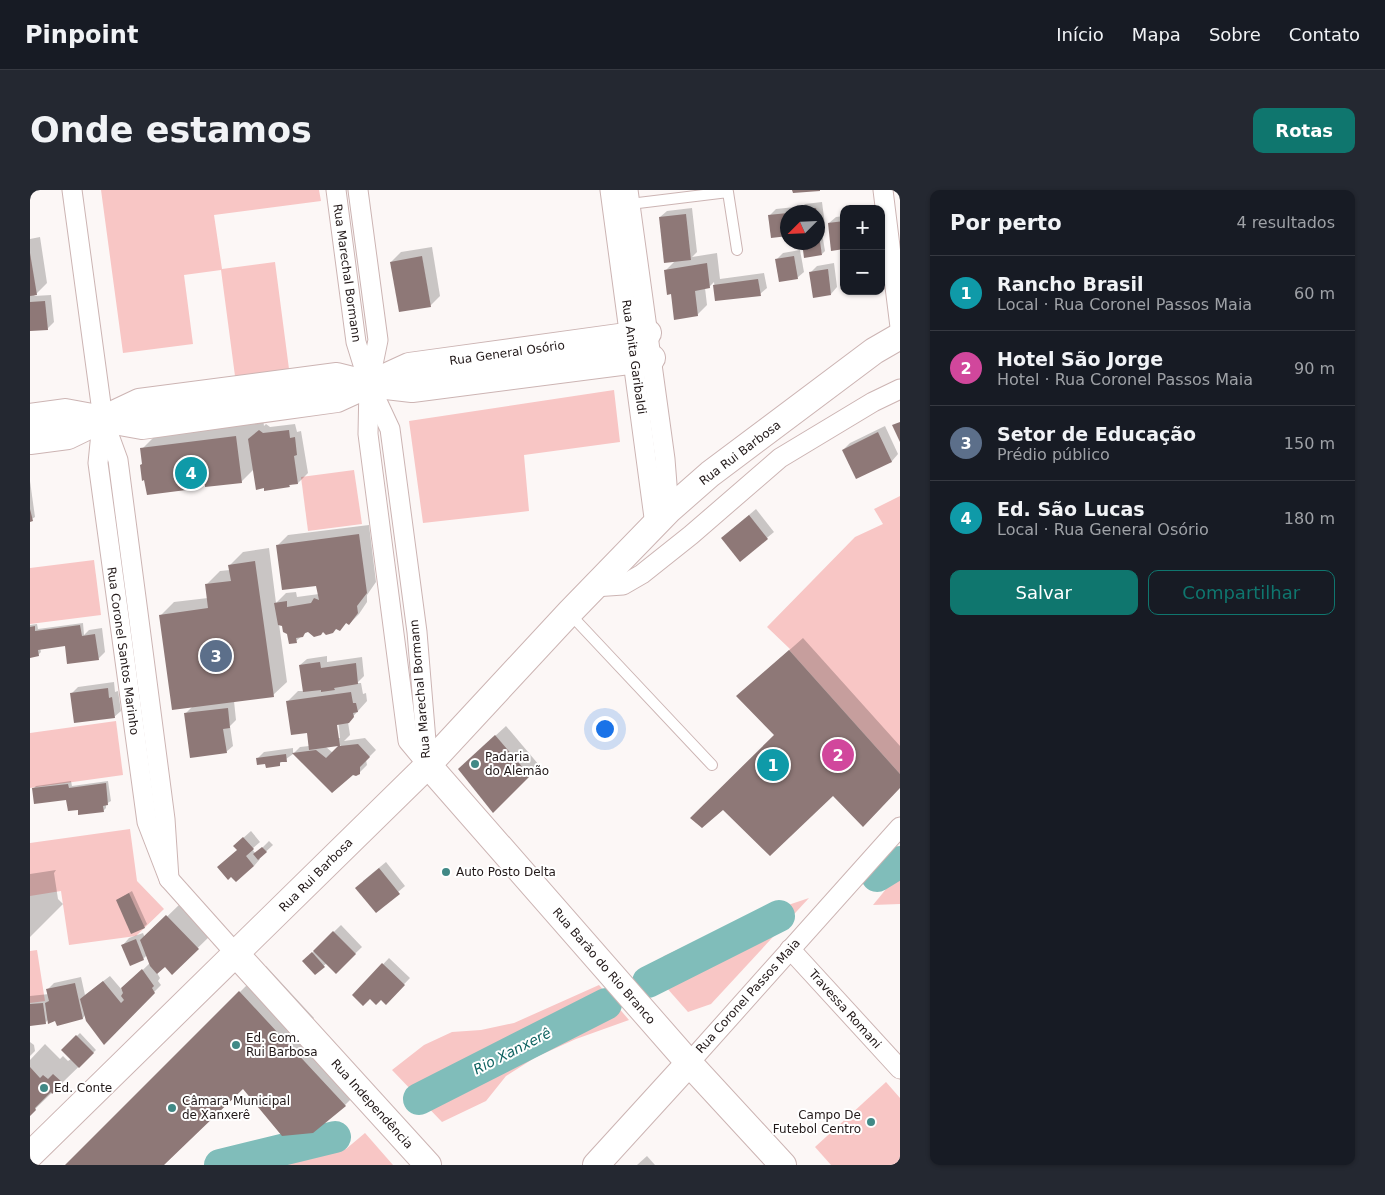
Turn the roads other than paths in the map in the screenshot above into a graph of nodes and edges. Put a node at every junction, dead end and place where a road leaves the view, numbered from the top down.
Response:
1 (72, 190) edge
2 (336, 190) edge
3 (358, 190) edge
4 (620, 198) edge
5 (890, 201) edge
6 (737, 250) dead end
7 (368, 263) junction
8 (346, 265) junction
9 (900, 327) edge
10 (900, 336) edge
11 (641, 347) junction
12 (369, 384) junction
13 (900, 389) edge
14 (30, 417) edge
15 (103, 419) junction
16 (30, 441) edge
17 (398, 495) junction
18 (376, 497) junction
19 (662, 518) junction
20 (406, 561) junction
21 (385, 564) junction
22 (132, 569) junction
23 (113, 572) junction
24 (594, 587) junction
25 (569, 613) junction
26 (417, 632) junction
27 (394, 634) junction
28 (150, 705) junction
29 (131, 708) junction
30 (428, 765) junction
31 (712, 765) dead end
32 (900, 827) edge
33 (169, 879) junction
34 (790, 949) junction
35 (236, 954) junction
36 (689, 1063) junction
37 (900, 1070) edge
38 (30, 1155) edge
39 (428, 1165) edge
40 (596, 1165) edge
41 (783, 1165) edge

1 - 15 street, Rua Coronel Santos Marinho
2 - 8 street, Rua Marechal Bormann
3 - 7 street, Rua Marechal Bormann
4 - 6 lane
4 - 11 street, Rua Anita Garibaldi
5 - 9 street
7 - 8 street
7 - 12 street, Rua Marechal Bormann
8 - 12 street, Rua Marechal Bormann
10 - 19 street, Rua Rui Barbosa
11 - 12 street, Rua General Osório
11 - 19 street, Rua Anita Garibaldi
12 - 15 street
12 - 17 street, Rua Marechal Bormann
12 - 18 street, Rua Marechal Bormann
13 - 24 street
14 - 15 street
15 - 16 street
15 - 22 street, Rua Coronel Santos Marinho
15 - 23 street, Rua Coronel Santos Marinho
17 - 18 street
17 - 20 street, Rua Marechal Bormann
18 - 21 street, Rua Marechal Bormann
19 - 24 street, Rua Rui Barbosa
20 - 21 street
20 - 26 street, Rua Marechal Bormann
21 - 27 street, Rua Marechal Bormann
22 - 23 street
22 - 28 street, Rua Coronel Santos Marinho
23 - 29 street, Rua Coronel Santos Marinho
24 - 25 street, Rua Rui Barbosa
25 - 30 street, Rua Rui Barbosa
25 - 31 lane
26 - 27 street
26 - 30 street, Rua Marechal Bormann
27 - 30 street, Rua Marechal Bormann
28 - 29 street
28 - 33 street, Rua Coronel Santos Marinho
29 - 33 street, Rua Coronel Santos Marinho
30 - 35 street, Rua Rui Barbosa
30 - 36 street, Rua Barão do Rio Branco
32 - 34 street, Rua Coronel Passos Maia
33 - 35 street, Rua Coronel Santos Marinho
34 - 36 street, Rua Coronel Passos Maia
34 - 37 street, Travessa Romani
35 - 38 street, Rua Rui Barbosa
35 - 39 street, Rua Independência
36 - 40 street, Rua Coronel Passos Maia
36 - 41 street, Rua Barão do Rio Branco

